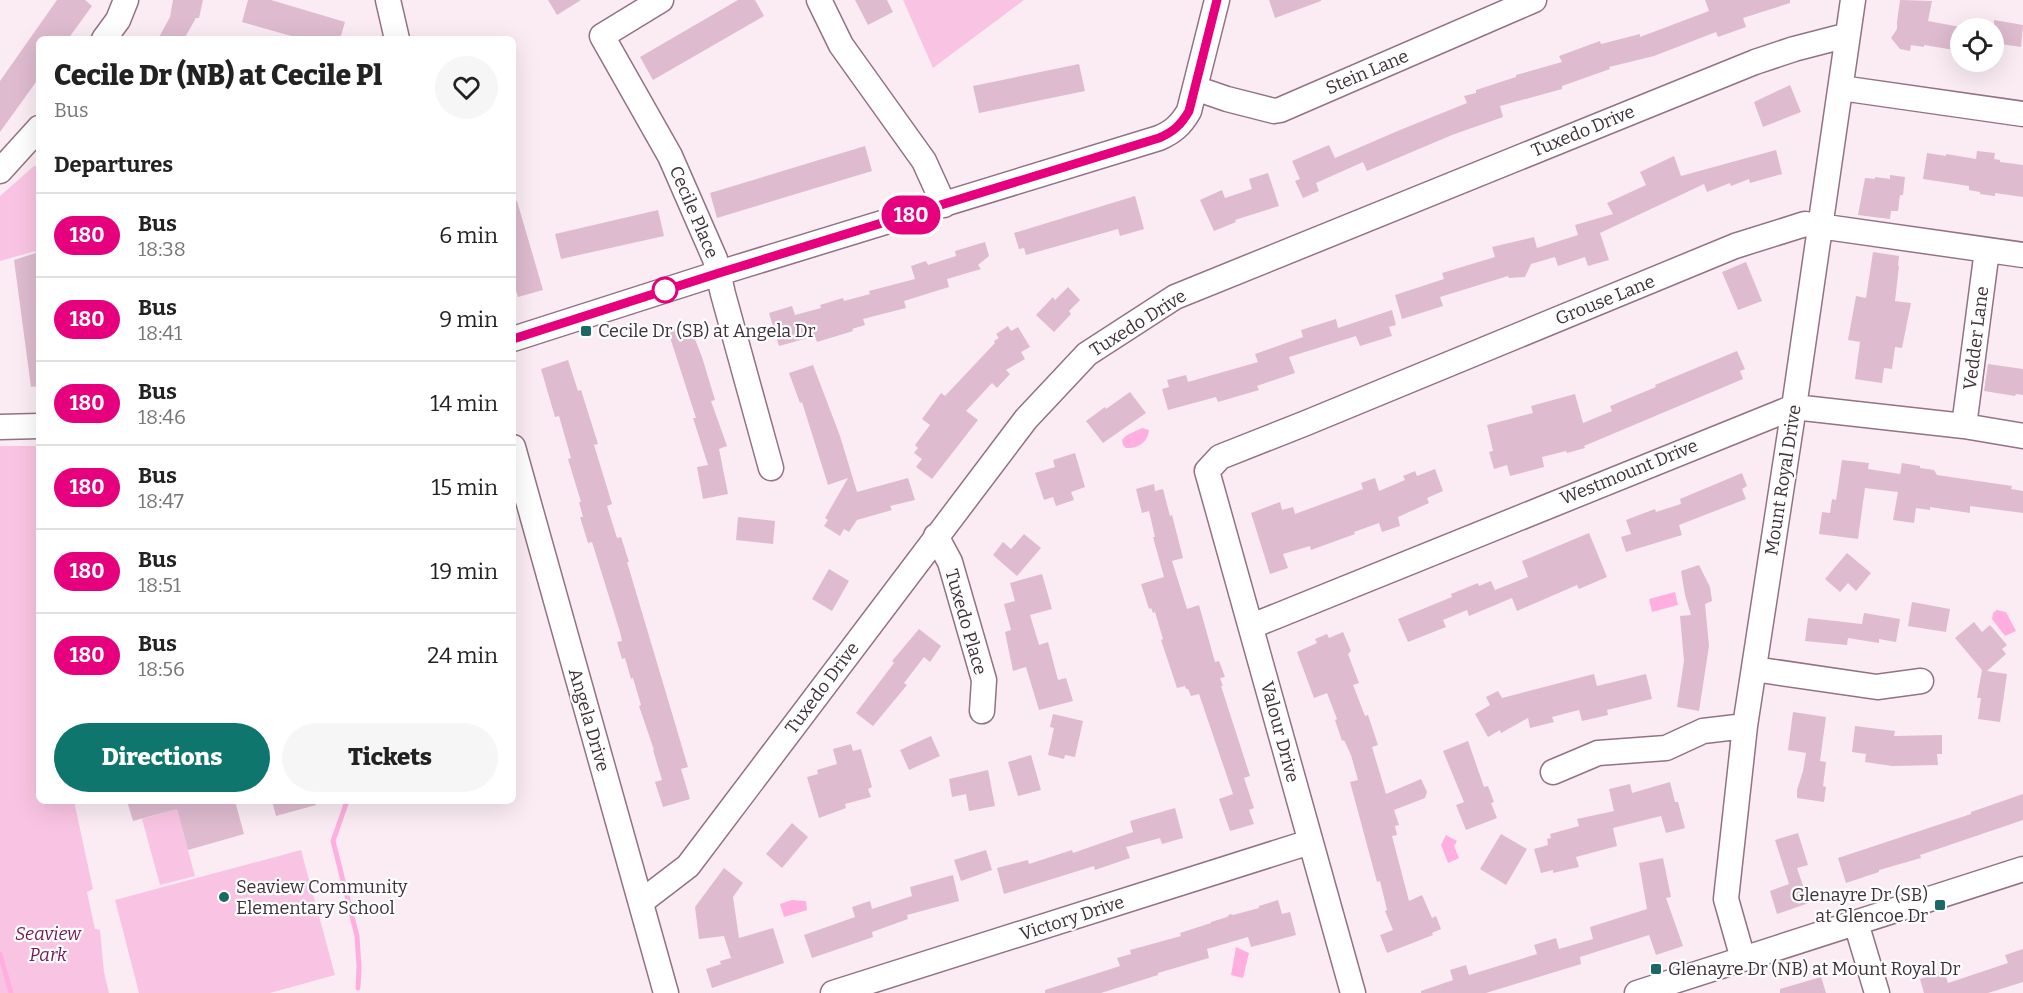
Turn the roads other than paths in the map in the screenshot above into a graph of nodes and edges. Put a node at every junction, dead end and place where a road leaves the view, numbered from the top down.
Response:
1 (126, 0) edge
2 (388, 0) edge
3 (661, 0) edge
4 (819, 0) edge
5 (1217, 0) edge
6 (1534, 0) edge
7 (1853, 0) edge
8 (1848, 35) junction
9 (106, 36) edge
10 (396, 36) edge
11 (1195, 88) junction
12 (1841, 88) junction
13 (2023, 114) edge
14 (36, 131) edge
15 (0, 171) edge
16 (944, 205) junction
17 (1821, 225) junction
18 (1987, 249) junction
19 (2023, 255) edge
20 (719, 273) junction
21 (516, 338) edge
22 (1794, 406) junction
23 (36, 426) edge
24 (1964, 426) junction
25 (0, 427) edge
26 (2023, 436) edge
27 (516, 458) edge
28 (771, 468) dead end
29 (1207, 471) joint
30 (936, 536) junction
31 (1251, 626) junction
32 (1755, 669) junction
33 (1921, 681) dead end
34 (982, 711) dead end
35 (1745, 726) junction
36 (1553, 772) dead end
37 (1310, 842) junction
38 (2023, 869) edge
39 (641, 902) junction
40 (1856, 923) junction
41 (1743, 958) junction
42 (666, 993) edge
43 (833, 993) edge
44 (1353, 993) edge
45 (1637, 993) edge
46 (1877, 993) edge

1 - 9 street
2 - 10 street
3 - 20 street, Cecile Place
4 - 16 street
5 - 11 street
6 - 11 street, Stein Lane
7 - 8 street, Mount Royal Drive
8 - 12 street, Mount Royal Drive
8 - 30 street, Tuxedo Drive
11 - 16 street
12 - 13 street
12 - 17 street, Mount Royal Drive
14 - 15 street
16 - 20 street
17 - 18 street, Grouse Lane
17 - 22 street, Mount Royal Drive
17 - 29 street, Grouse Lane
18 - 19 street, Grouse Lane
18 - 24 street, Vedder Lane
20 - 21 street
20 - 28 street, Cecile Place
22 - 24 street, Westmount Drive
22 - 31 street, Westmount Drive
22 - 32 street, Mount Royal Drive
23 - 25 street
24 - 26 street, Westmount Drive
27 - 39 street, Angela Drive
29 - 31 street, Valour Drive
30 - 34 street, Tuxedo Place
30 - 39 street, Tuxedo Drive
31 - 37 street, Valour Drive
32 - 33 street
32 - 35 street, Mount Royal Drive
35 - 36 street
35 - 41 street, Mount Royal Drive
37 - 43 street, Victory Drive
37 - 44 street, Valour Drive
38 - 40 street
39 - 42 street, Angela Drive
40 - 41 street
40 - 46 street
41 - 45 street

